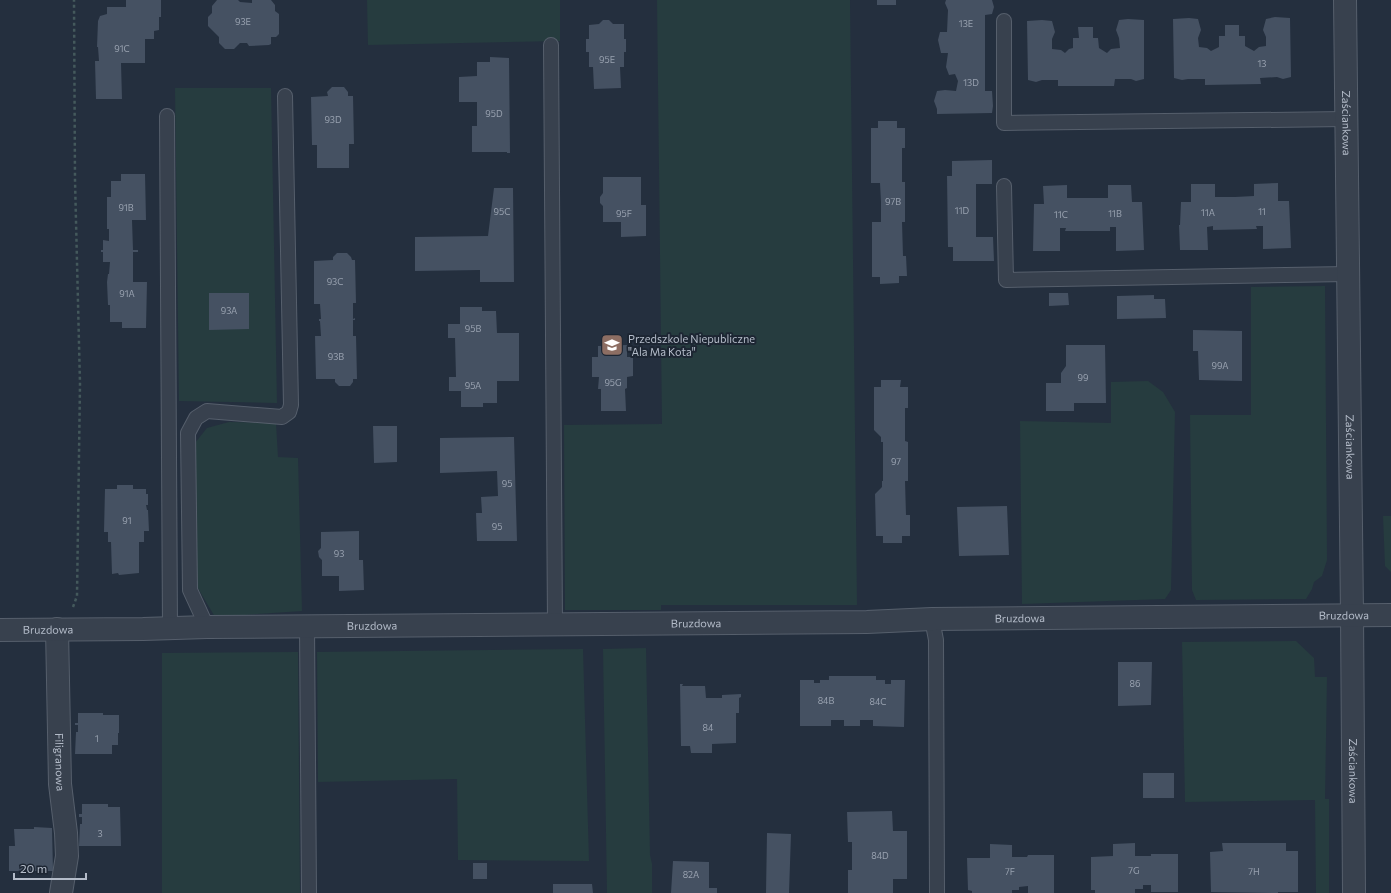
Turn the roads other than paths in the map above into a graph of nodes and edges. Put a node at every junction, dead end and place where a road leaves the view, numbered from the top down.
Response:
1 (1345, 0) edge
2 (1004, 21) dead end
3 (551, 45) dead end
4 (285, 96) dead end
5 (167, 116) dead end
6 (1346, 120) junction
7 (1004, 186) dead end
8 (1348, 274) junction
9 (1352, 614) junction
10 (1391, 615) edge
11 (932, 619) junction
12 (555, 624) junction
13 (307, 626) junction
14 (170, 627) junction
15 (207, 627) junction
16 (63, 629) junction
17 (0, 630) edge
18 (61, 893) edge
19 (309, 893) edge
20 (937, 893) edge
21 (1354, 893) edge

1 - 6 street, Zaściankowa
2 - 6 lane
3 - 12 lane
4 - 15 lane
5 - 14 lane
6 - 8 street, Zaściankowa
7 - 8 lane
8 - 9 street, Zaściankowa
9 - 10 street, Bruzdowa
9 - 11 street, Bruzdowa
9 - 21 street, Zaściankowa
11 - 12 street, Bruzdowa
11 - 20 lane
12 - 13 street, Bruzdowa
13 - 15 street, Bruzdowa
13 - 19 lane
14 - 15 street, Bruzdowa
14 - 16 street, Bruzdowa
16 - 17 street, Bruzdowa
16 - 18 street, Filigranowa

